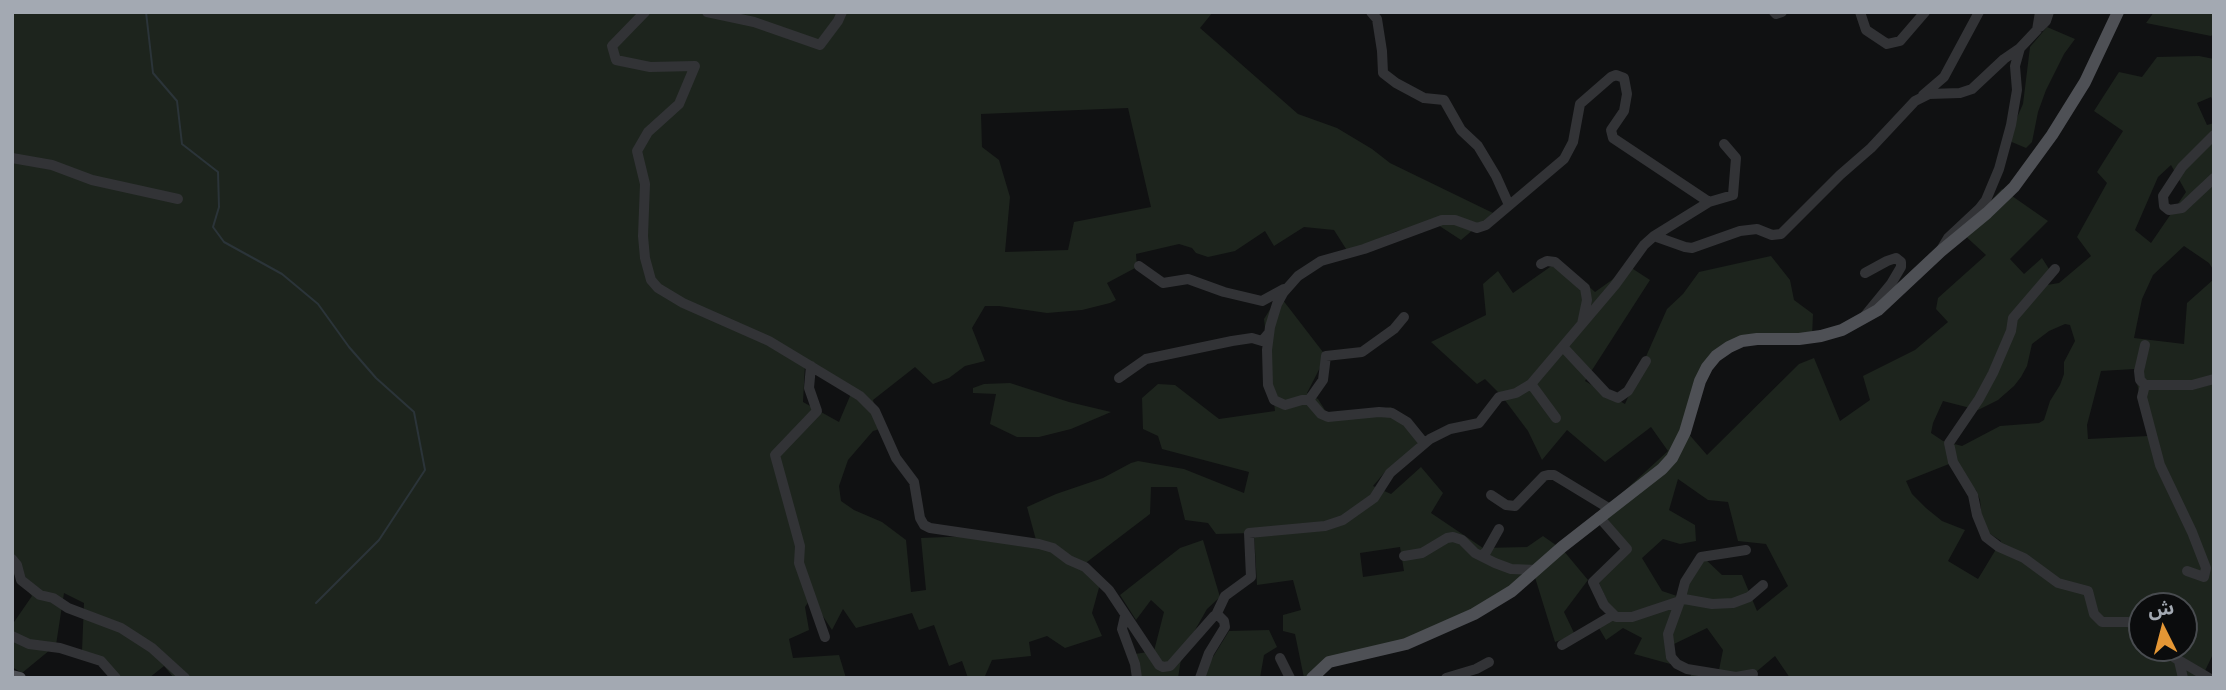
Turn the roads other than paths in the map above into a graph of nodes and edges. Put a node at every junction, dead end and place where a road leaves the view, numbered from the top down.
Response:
1 (645, 12) edge
2 (707, 12) edge
3 (842, 12) edge
4 (1371, 12) edge
5 (1774, 12) edge
6 (1782, 12) edge
7 (1860, 12) edge
8 (1925, 12) edge
9 (1979, 12) edge
10 (2040, 12) edge
11 (2049, 12) edge
12 (2118, 12) edge
13 (2037, 30) junction
14 (2020, 48) junction
15 (1923, 96) junction
16 (2214, 135) edge
17 (1724, 144) dead end
18 (12, 158) edge
19 (2214, 178) edge
20 (178, 199) dead end
21 (1709, 202) junction
22 (1509, 205) junction
23 (1654, 236) junction
24 (1941, 251) junction
25 (1541, 264) dead end
26 (1139, 267) dead end
27 (2055, 269) dead end
28 (1865, 273) dead end
29 (1287, 287) junction
30 (1404, 317) dead end
31 (1861, 320) junction
32 (1582, 325) junction
33 (1269, 333) junction
34 (2145, 345) dead end
35 (1564, 348) junction
36 (1647, 361) dead end
37 (811, 366) junction
38 (1119, 378) dead end
39 (2214, 379) edge
40 (1531, 384) junction
41 (2145, 385) junction
42 (1309, 400) junction
43 (1556, 418) dead end
44 (1424, 443) junction
45 (1491, 495) dead end
46 (1605, 513) junction
47 (1499, 529) dead end
48 (1746, 550) dead end
49 (1404, 556) dead end
50 (1480, 556) junction
51 (12, 559) edge
52 (1536, 570) junction
53 (2187, 571) dead end
54 (1763, 585) dead end
55 (1680, 601) junction
56 (1613, 614) junction
57 (1216, 615) junction
58 (1125, 616) junction
59 (2128, 622) edge
60 (12, 636) edge
61 (825, 637) dead end
62 (1562, 645) dead end
63 (1280, 658) dead end
64 (1489, 662) dead end
65 (2181, 662) edge
66 (1753, 674) dead end
67 (12, 676) edge
68 (20, 678) edge
69 (116, 678) edge
70 (185, 678) edge
71 (1137, 678) edge
72 (1200, 678) edge
73 (1290, 678) edge
74 (1312, 678) edge
75 (1446, 678) edge
76 (2209, 678) edge

1 - 37 street
2 - 3 street
4 - 22 street
5 - 6 street
7 - 8 street
9 - 15 street
10 - 13 street
11 - 13 street
12 - 24 main road
13 - 14 street
14 - 15 street
14 - 24 street
15 - 23 street
16 - 19 street
17 - 21 street
18 - 20 street
21 - 22 street
21 - 23 street
22 - 29 street
23 - 32 street
24 - 31 main road
25 - 32 street
26 - 29 street
27 - 59 street
28 - 31 street
29 - 33 street
30 - 42 street
31 - 46 main road
32 - 35 street
33 - 38 street
33 - 42 street
34 - 41 street
35 - 36 street
35 - 40 street
37 - 58 street
37 - 61 street
39 - 41 street
40 - 43 street
40 - 44 street
41 - 53 street
42 - 44 street
44 - 57 street
45 - 46 street
46 - 52 main road
46 - 56 street
47 - 50 street
48 - 55 street
49 - 50 street
50 - 52 street
51 - 70 street
52 - 74 main road
54 - 55 street
55 - 56 street
55 - 66 street
56 - 62 street
57 - 58 street
57 - 72 street
58 - 71 street
60 - 69 street
63 - 73 street
64 - 75 street
65 - 76 street
67 - 68 main road

